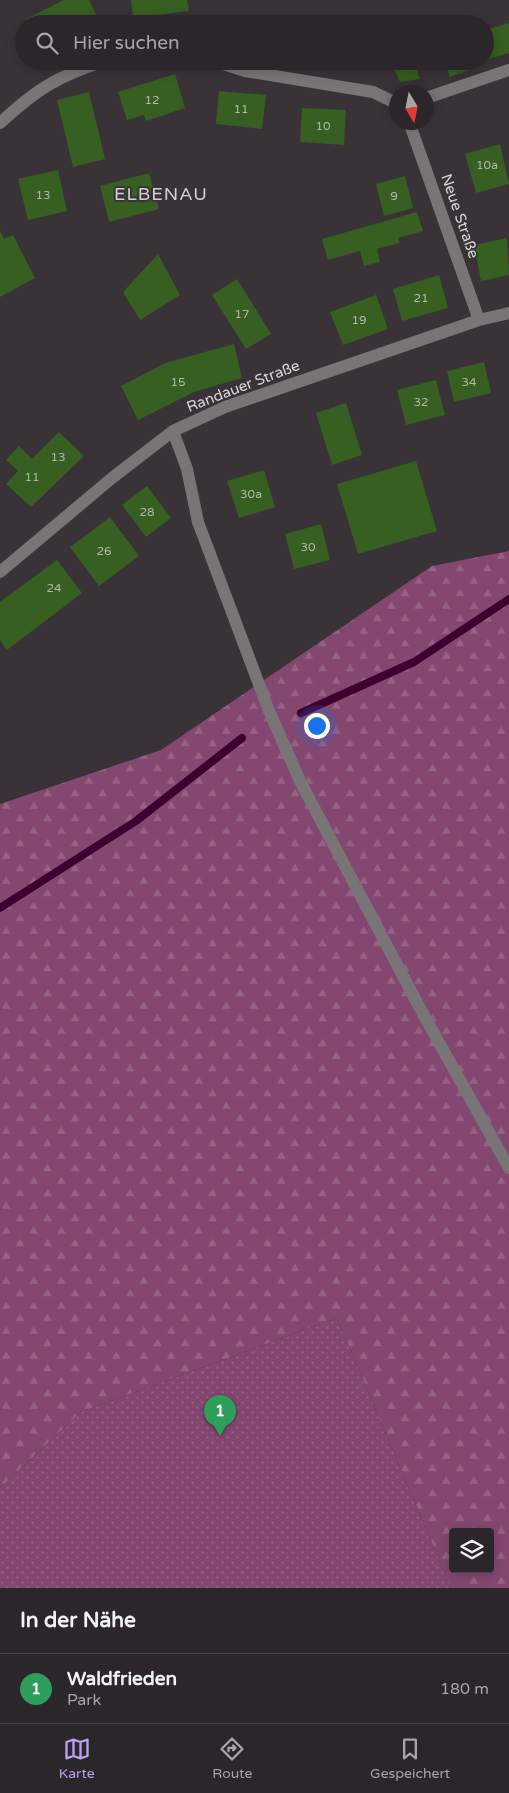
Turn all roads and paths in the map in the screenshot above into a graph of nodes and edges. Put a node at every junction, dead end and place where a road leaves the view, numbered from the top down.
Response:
1 (77, 70) edge
2 (242, 70) edge
3 (509, 70) edge
4 (434, 95) edge
5 (389, 100) edge
6 (0, 123) edge
7 (412, 130) edge
8 (509, 312) edge
9 (479, 320) junction
10 (173, 431) junction
11 (0, 572) edge
12 (509, 1168) edge

1 - 6 street
2 - 5 street
3 - 4 street
7 - 9 street, Neue Straße
8 - 9 street, Randauer Straße
9 - 10 street, Randauer Straße
10 - 11 street, Randauer Straße
10 - 12 street

